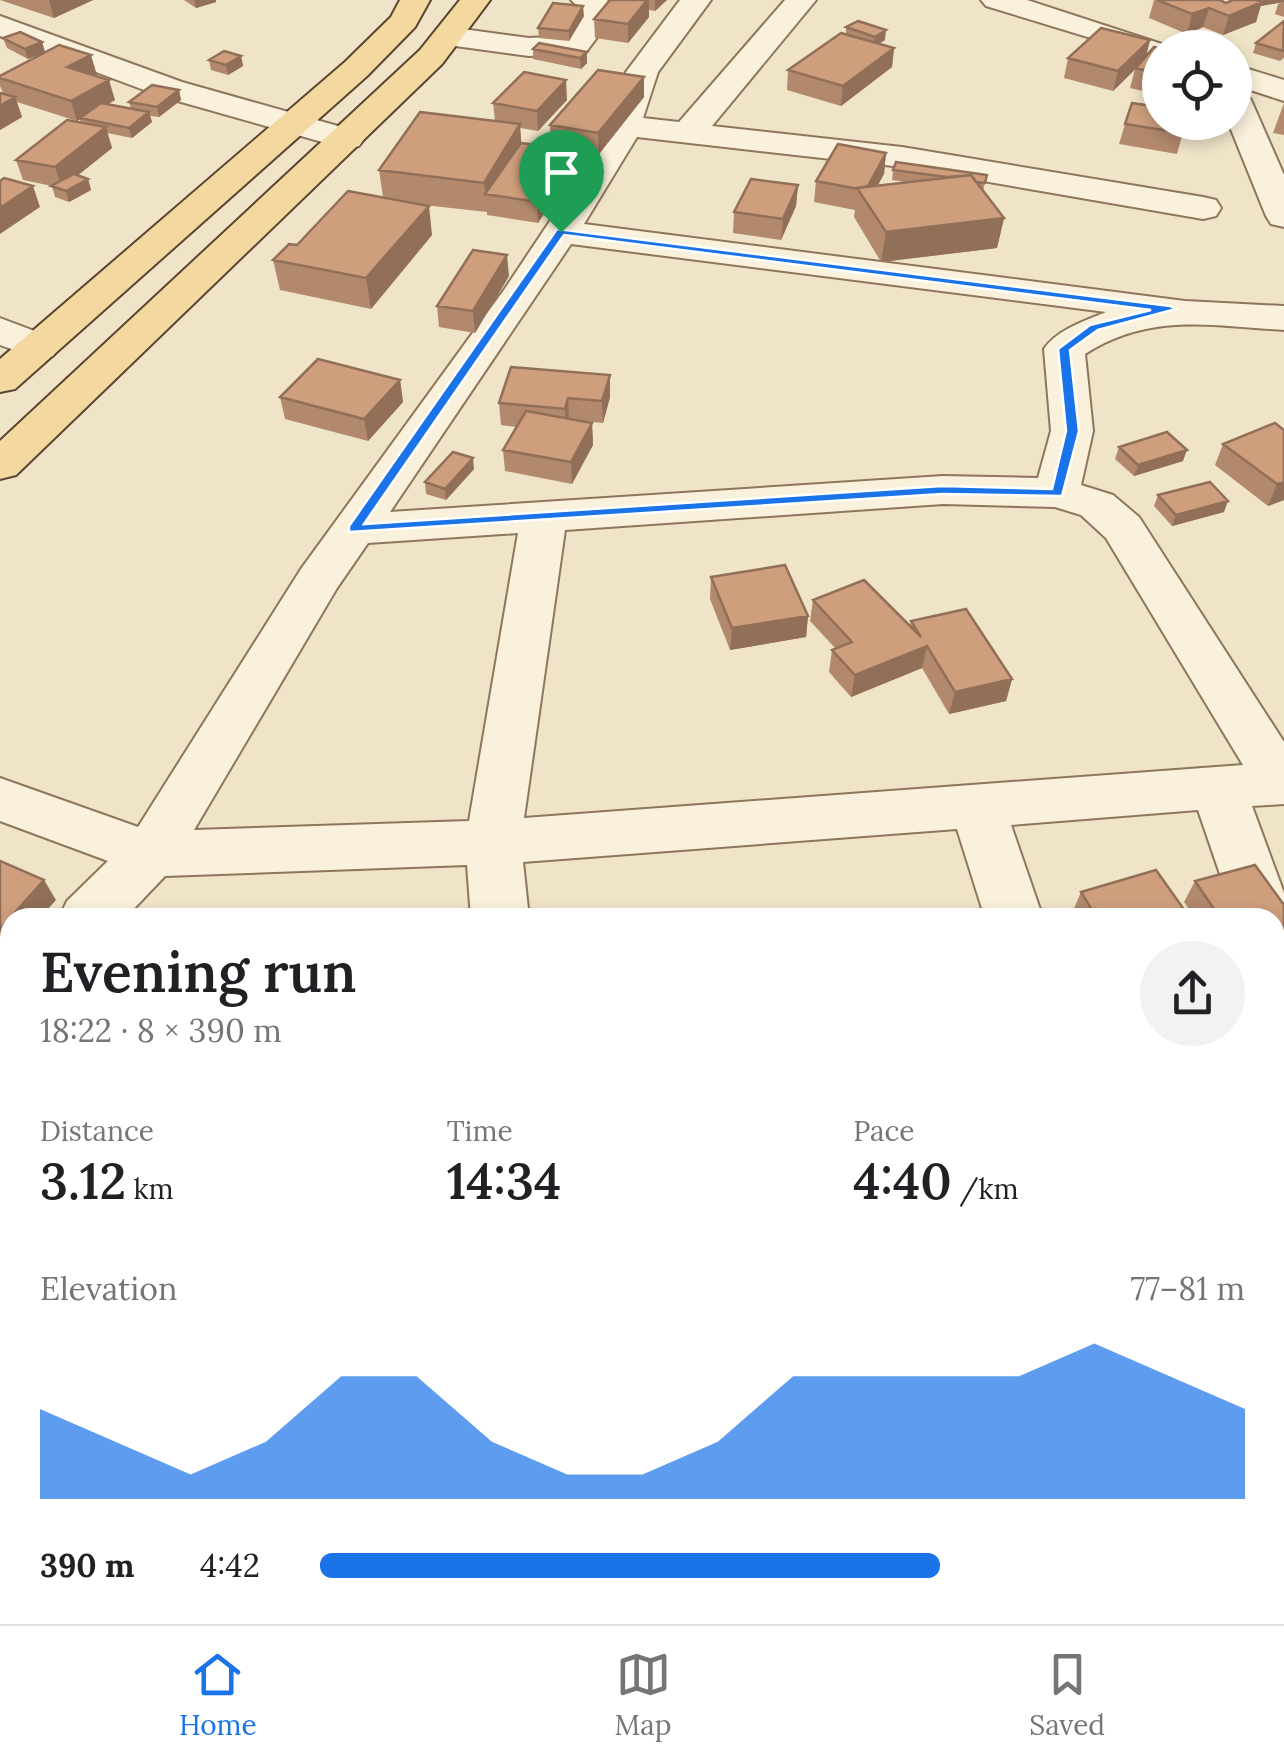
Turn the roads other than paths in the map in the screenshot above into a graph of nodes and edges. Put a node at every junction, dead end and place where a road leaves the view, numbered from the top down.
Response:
1 (415, 0) edge
2 (475, 0) edge
3 (586, 0) edge
4 (696, 0) edge
5 (801, 0) edge
6 (996, 0) edge
7 (0, 25) edge
8 (448, 36) junction
9 (1142, 45) edge
10 (1252, 80) edge
11 (1284, 91) edge
12 (290, 126) junction
13 (624, 126) junction
14 (688, 133) junction
15 (346, 139) junction
16 (1252, 140) edge
17 (1203, 208) dead end
18 (1284, 216) edge
19 (561, 232) junction
20 (1170, 309) junction
21 (1284, 318) edge
22 (0, 330) edge
23 (38, 347) junction
24 (0, 380) edge
25 (0, 465) edge
26 (1058, 493) junction
27 (544, 516) junction
28 (354, 529) junction
29 (1283, 783) edge
30 (1218, 788) junction
31 (0, 799) edge
32 (977, 806) junction
33 (493, 842) junction
34 (151, 854) junction
35 (98, 908) edge
36 (499, 908) edge
37 (1011, 908) edge
38 (1260, 908) edge

1 - 12 main road
2 - 8 main road
3 - 8 street
4 - 13 street
5 - 14 street
6 - 9 street
7 - 12 street
8 - 15 main road
10 - 11 street
12 - 15 street
12 - 23 main road
13 - 14 street
13 - 19 street
14 - 17 street
15 - 25 main road
16 - 18 street
19 - 20 street
19 - 28 street
20 - 21 street
20 - 26 street
22 - 23 street
23 - 24 main road
26 - 27 street
26 - 29 street
27 - 28 street
27 - 33 street
28 - 34 street
29 - 30 street
30 - 32 street
30 - 38 street
31 - 34 street
32 - 33 street
32 - 37 street
33 - 34 street
33 - 36 street
34 - 35 street

